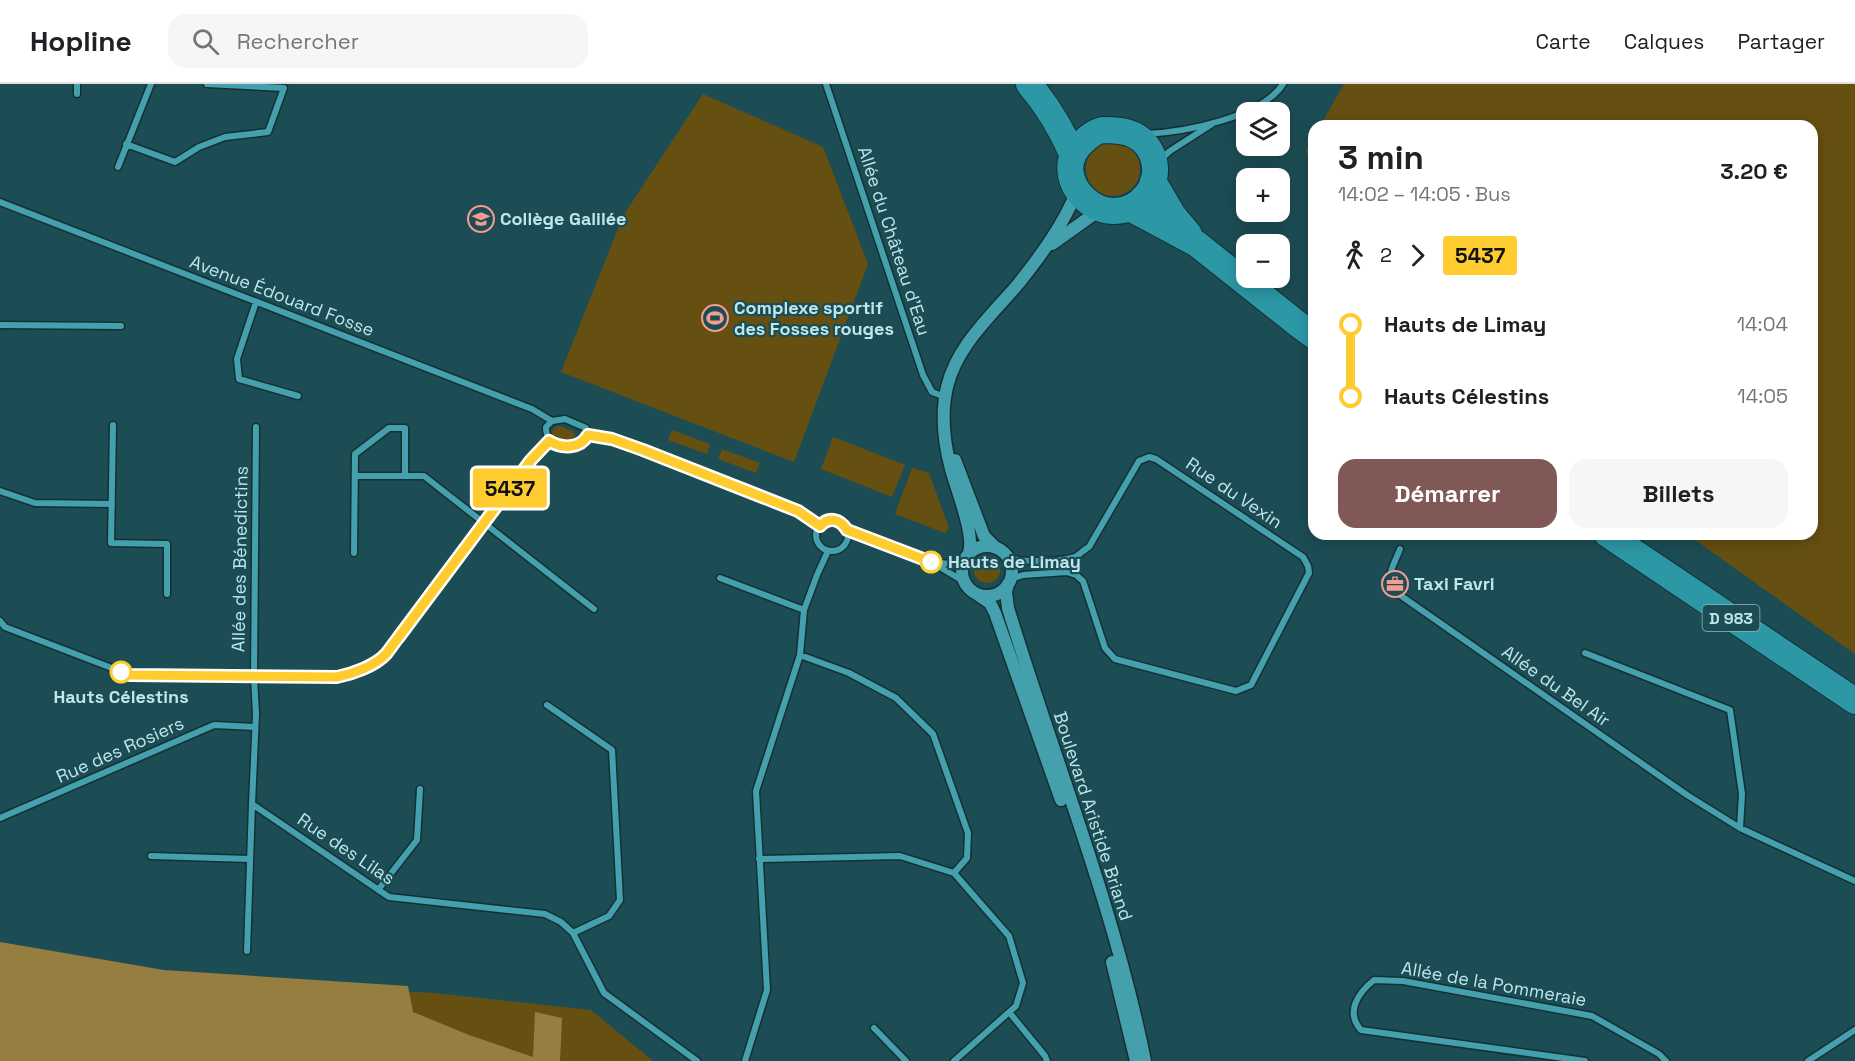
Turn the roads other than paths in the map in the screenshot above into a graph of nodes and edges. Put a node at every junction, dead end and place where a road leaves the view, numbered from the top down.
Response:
1 (77, 84) edge
2 (151, 84) edge
3 (207, 84) edge
4 (826, 84) edge
5 (1283, 84) edge
6 (285, 86) edge
7 (1033, 89) edge
8 (77, 94) dead end
9 (1215, 122) junction
10 (1096, 131) junction
11 (1133, 135) junction
12 (126, 144) junction
13 (1073, 156) junction
14 (118, 167) dead end
15 (1154, 173) junction
16 (1077, 190) junction
17 (0, 202) edge
18 (1130, 208) junction
19 (1101, 209) junction
20 (1197, 244) junction
21 (1046, 248) junction
22 (256, 302) junction
23 (0, 325) edge
24 (121, 326) dead end
25 (1308, 332) edge
26 (298, 396) dead end
27 (945, 397) junction
28 (552, 421) junction
29 (113, 425) dead end
30 (256, 427) dead end
31 (588, 435) junction
32 (946, 437) junction
33 (549, 441) junction
34 (355, 476) junction
35 (405, 476) junction
36 (0, 491) edge
37 (112, 504) junction
38 (483, 524) junction
39 (820, 526) junction
40 (847, 530) junction
41 (1616, 540) edge
42 (995, 547) junction
43 (1400, 549) dead end
44 (828, 550) junction
45 (354, 553) dead end
46 (966, 556) junction
47 (1008, 557) junction
48 (933, 563) junction
49 (720, 578) dead end
50 (963, 580) junction
51 (1010, 582) junction
52 (167, 594) dead end
53 (978, 595) junction
54 (594, 609) dead end
55 (804, 610) junction
56 (0, 621) edge
57 (1585, 653) dead end
58 (800, 655) junction
59 (254, 676) junction
60 (1855, 701) edge
61 (546, 705) dead end
62 (255, 727) junction
63 (420, 789) dead end
64 (252, 804) junction
65 (0, 818) edge
66 (1740, 828) junction
67 (152, 856) dead end
68 (759, 859) junction
69 (250, 860) junction
70 (954, 873) junction
71 (1855, 881) edge
72 (378, 890) junction
73 (573, 933) junction
74 (247, 951) dead end
75 (1009, 1012) junction
76 (874, 1028) dead end
77 (1855, 1030) edge
78 (697, 1061) edge
79 (744, 1061) edge
80 (906, 1061) edge
81 (954, 1061) edge
82 (1047, 1061) edge
83 (1136, 1061) edge
84 (1145, 1061) edge
85 (1585, 1061) edge
86 (1666, 1061) edge
87 (1808, 1061) edge

1 - 8 street
2 - 12 street
3 - 6 street
4 - 27 street, Allée du Château d'Eau
5 - 9 street
6 - 12 street
7 - 10 main road
7 - 13 main road
9 - 11 street
9 - 15 street
10 - 11 main road
10 - 13 main road
11 - 15 main road
12 - 14 street
13 - 16 main road
15 - 18 main road
15 - 20 main road
16 - 19 main road
16 - 21 main road
17 - 22 street, Avenue Édouard Fosse
18 - 19 main road
18 - 20 main road
19 - 21 main road
20 - 25 main road
21 - 27 main road
22 - 26 street
22 - 28 street, Avenue Édouard Fosse
23 - 24 street
27 - 32 main road
28 - 31 street
28 - 33 street
29 - 37 street
30 - 59 street, Allée des Bénedictins
31 - 33 street
31 - 39 street
32 - 42 main road
32 - 46 main road
33 - 38 street
34 - 35 street
34 - 35 street
34 - 45 street
35 - 38 street
36 - 37 street
37 - 52 street
38 - 54 street
38 - 59 street
39 - 40 street
39 - 44 street
40 - 44 street
40 - 48 street
41 - 60 main road, D 983
42 - 46 main road
42 - 47 main road
43 - 66 street, Allée du Bel Air
44 - 55 street
46 - 48 street
46 - 50 main road
47 - 51 main road
47 - 51 street, Rue du Vexin
48 - 50 street
49 - 55 street
50 - 53 main road
51 - 53 main road
51 - 84 main road, Boulevard Aristide Briand
53 - 83 main road, Boulevard Aristide Briand
55 - 58 street
56 - 59 street
57 - 66 street
58 - 68 street
58 - 70 street
59 - 62 street, Allée des Bénedictins
61 - 73 street
62 - 64 street
62 - 65 street, Rue des Rosiers
63 - 72 street
64 - 69 street
64 - 72 street, Rue des Lilas
66 - 71 street, Allée du Bel Air
67 - 69 street
68 - 70 street
68 - 79 street
69 - 74 street
70 - 75 street
72 - 73 street, Rue des Lilas
73 - 78 street
75 - 81 street
75 - 82 street
76 - 80 street
77 - 87 street
85 - 86 street, Allée de la Pommeraie

